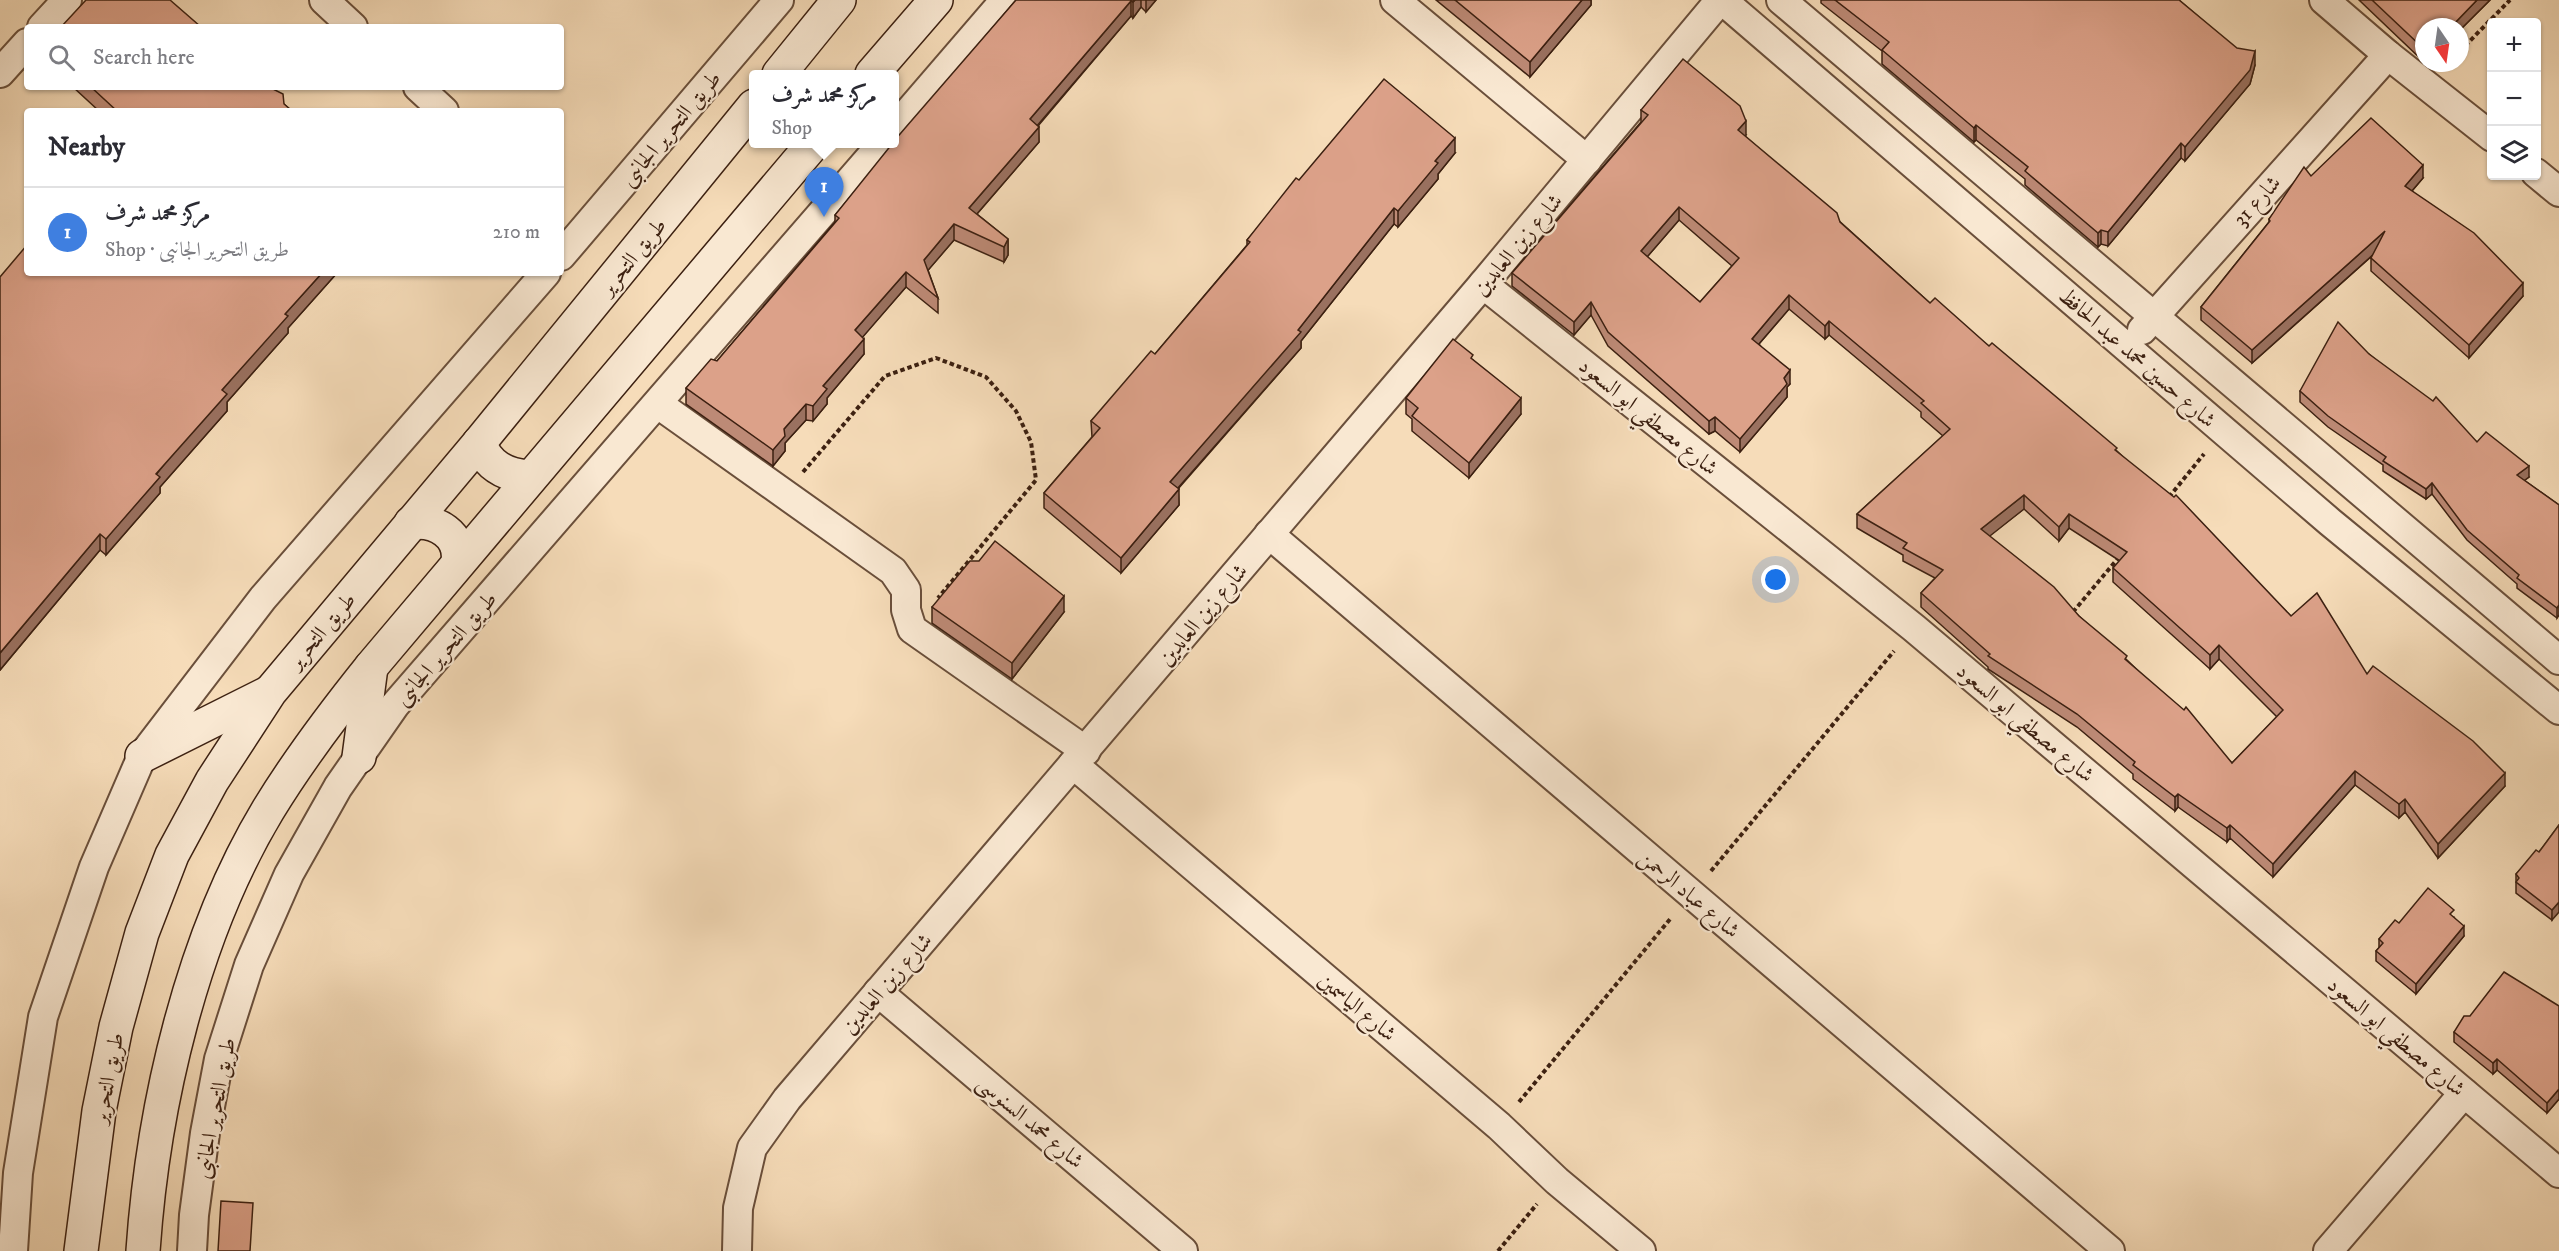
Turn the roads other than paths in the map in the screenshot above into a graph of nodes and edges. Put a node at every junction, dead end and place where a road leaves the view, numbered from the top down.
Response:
1 (67, 0) edge
2 (324, 0) edge
3 (779, 0) edge
4 (840, 0) edge
5 (936, 0) edge
6 (1005, 0) edge
7 (1395, 0) edge
8 (1721, 0) edge
9 (1781, 0) edge
10 (2324, 0) edge
11 (45, 24) edge
12 (350, 24) edge
13 (24, 46) edge
14 (2388, 55) junction
15 (783, 70) edge
16 (876, 70) edge
17 (0, 73) edge
18 (421, 90) edge
19 (441, 108) edge
20 (749, 111) edge
21 (899, 123) edge
22 (2487, 133) edge
23 (810, 148) edge
24 (879, 148) edge
25 (1587, 160) junction
26 (2541, 177) edge
27 (2559, 192) edge
28 (567, 237) edge
29 (543, 276) edge
30 (1483, 284) junction
31 (2152, 316) junction
32 (2128, 348) junction
33 (658, 404) junction
34 (479, 443) junction
35 (529, 477) junction
36 (411, 523) junction
37 (1269, 534) junction
38 (458, 562) junction
39 (2559, 660) edge
40 (371, 667) junction
41 (270, 692) junction
42 (2559, 710) edge
43 (142, 756) junction
44 (359, 757) junction
45 (1079, 757) junction
46 (878, 992) junction
47 (2464, 1093) junction
48 (9, 1169) edge
49 (2559, 1173) edge
50 (13, 1251) edge
51 (81, 1251) edge
52 (143, 1251) edge
53 (192, 1251) edge
54 (737, 1251) edge
55 (1183, 1251) edge
56 (1641, 1251) edge
57 (2110, 1251) edge
58 (2328, 1251) edge

1 - 11 street
2 - 12 street
3 - 28 street, طريق التحرير الجانبى
4 - 15 street
5 - 16 street
6 - 21 street
7 - 25 street
8 - 25 street, شارع زين العابدين
8 - 32 street, شارع حسين محمد عبد الحافظ
9 - 31 street, شارع حسين محمد عبد الحافظ
10 - 14 street
13 - 17 street
14 - 22 street
14 - 31 street, شارع 31
18 - 19 street
20 - 34 street, طريق التحرير
23 - 35 street
24 - 33 street, طريق التحرير الجانبى
25 - 30 street, شارع زين العابدين
26 - 27 street
29 - 43 street
30 - 37 street, شارع زين العابدين
30 - 47 street, شارع مصطفي ابو السعود
31 - 32 street, شارع 31
31 - 39 street, شارع حسين محمد عبد الحافظ
32 - 42 street, شارع حسين محمد عبد الحافظ
33 - 44 street, طريق التحرير الجانبى
33 - 45 street, شارع الياسمين
34 - 35 street
34 - 36 street, طريق التحرير
35 - 38 street
36 - 38 street
36 - 41 street, طريق التحرير
37 - 45 street, شارع زين العابدين
37 - 57 street, شارع عباد الرحمن
38 - 40 street
40 - 44 street
40 - 52 street
41 - 43 street
41 - 51 street, طريق التحرير
43 - 48 street
44 - 53 street, طريق التحرير الجانبى
45 - 46 street, شارع زين العابدين
45 - 56 street, شارع الياسمين
46 - 54 street, شارع زين العابدين
46 - 55 street, شارع محمد السنوسى
47 - 49 street, شارع مصطفي ابو السعود
47 - 58 street
48 - 50 street

